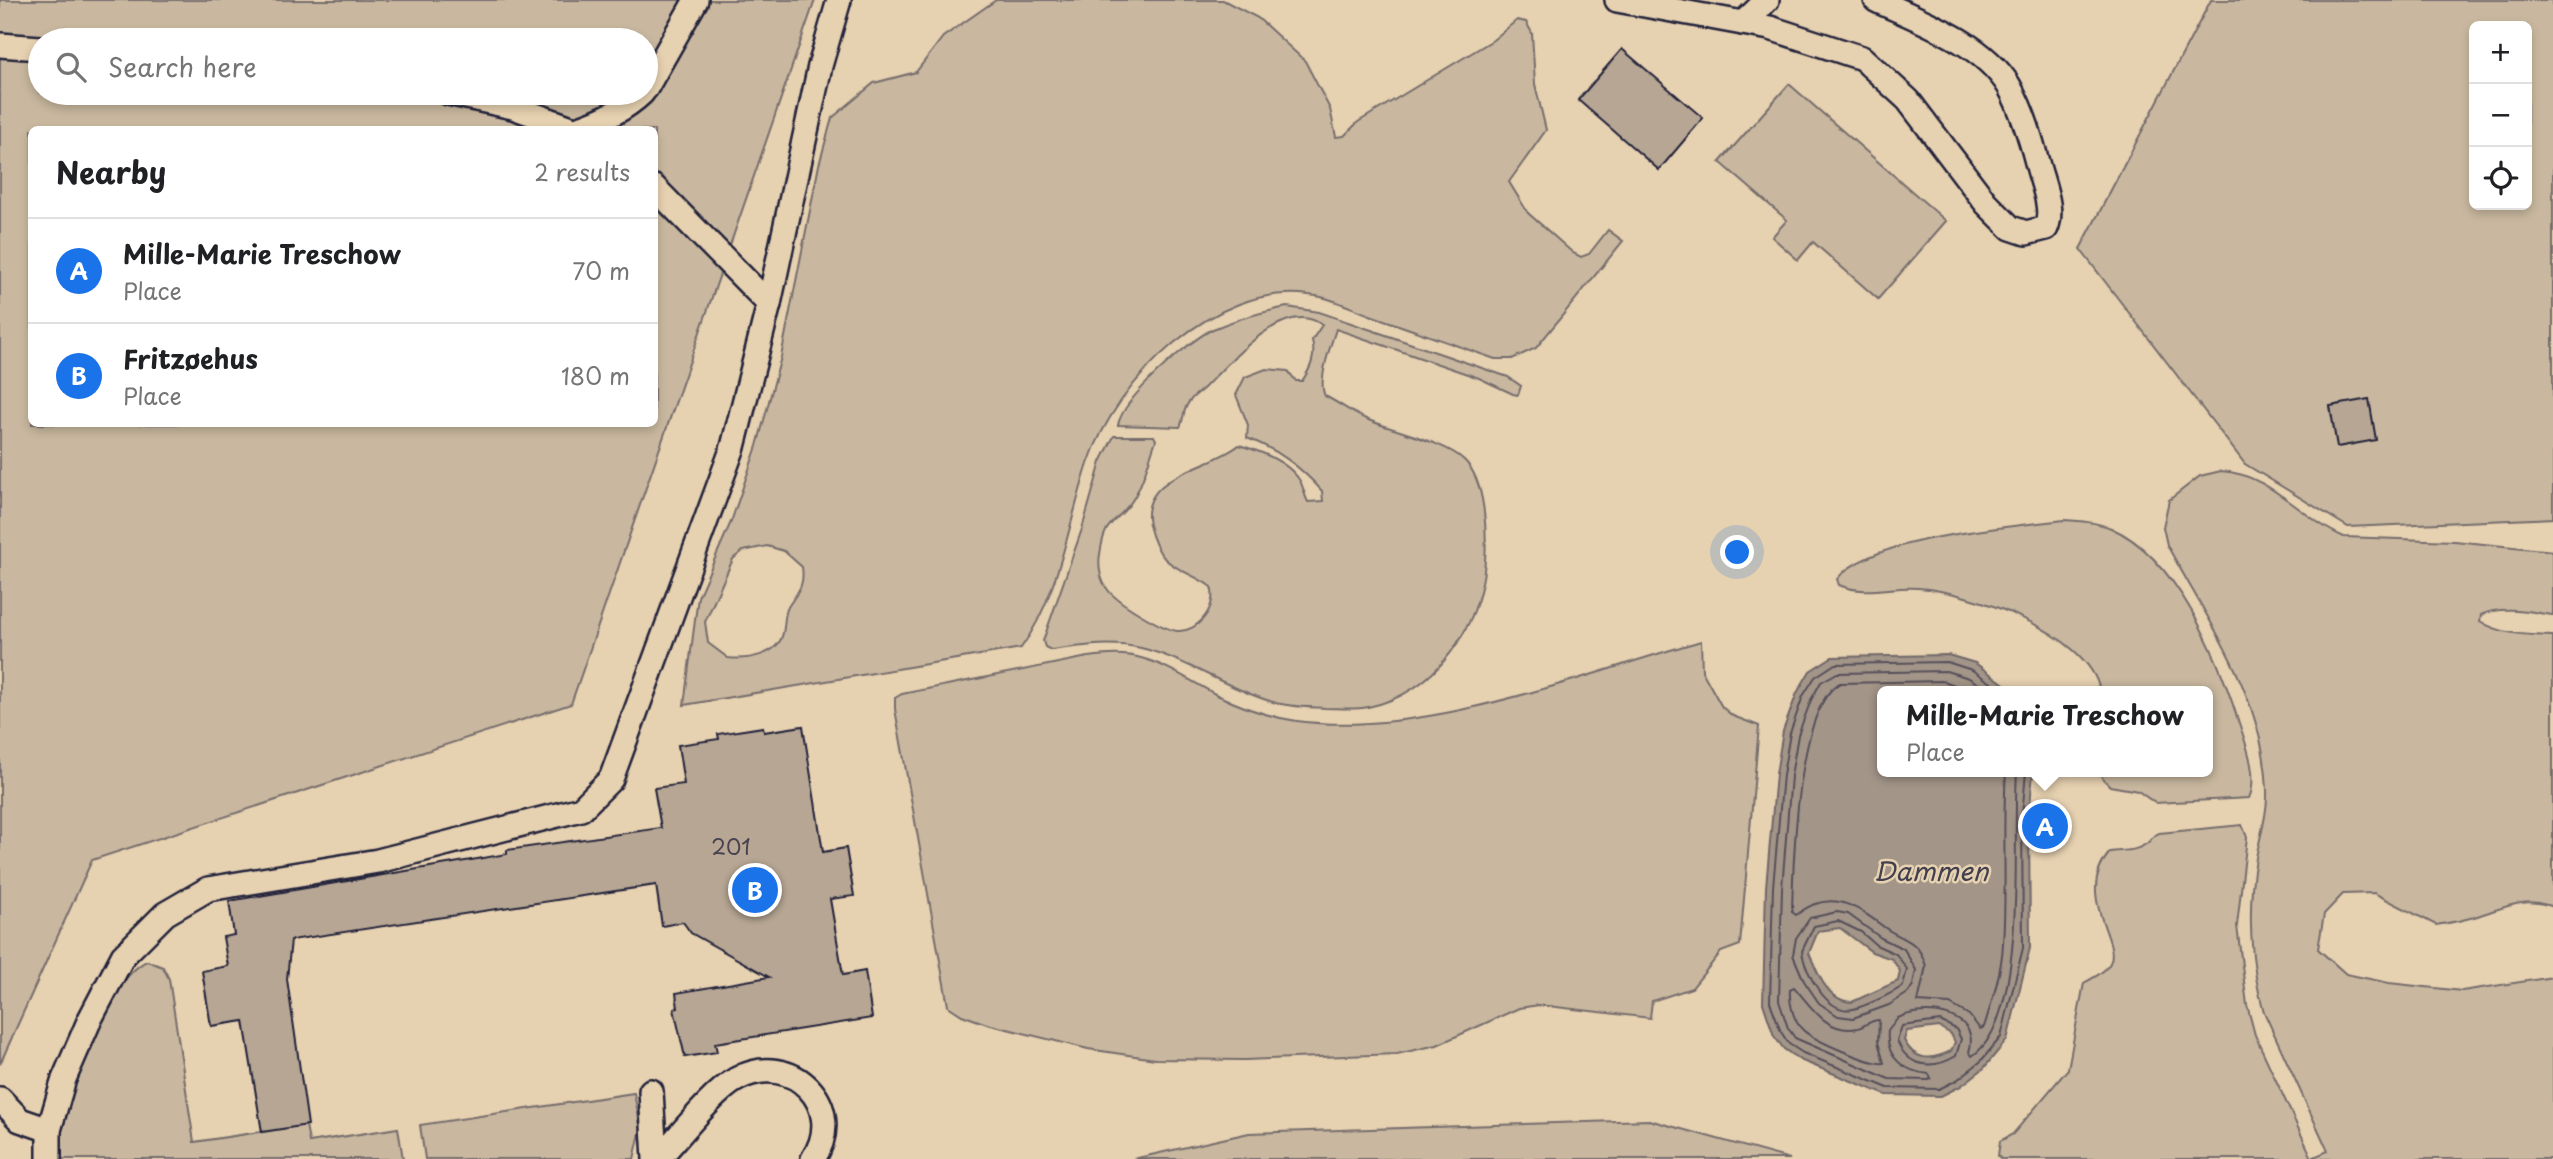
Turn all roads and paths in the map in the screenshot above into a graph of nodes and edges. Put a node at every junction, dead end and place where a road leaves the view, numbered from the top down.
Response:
1 (696, 0) edge
2 (839, 0) edge
3 (1617, 0) edge
4 (1767, 0) edge
5 (1876, 0) edge
6 (1743, 23) junction
7 (0, 46) edge
8 (28, 47) edge
9 (658, 67) edge
10 (504, 105) edge
11 (629, 105) edge
12 (568, 126) edge
13 (586, 126) edge
14 (658, 191) edge
15 (769, 304) junction
16 (651, 1091) dead end
17 (0, 1099) edge
18 (49, 1130) junction
19 (48, 1159) edge
20 (657, 1159) edge
21 (813, 1159) edge

1 - 9 lane
2 - 15 lane
3 - 6 lane
4 - 6 lane
5 - 6 lane
7 - 8 lane
10 - 12 lane
11 - 13 lane
14 - 15 lane
15 - 18 lane
16 - 20 lane
17 - 18 lane
18 - 19 lane
20 - 21 lane

